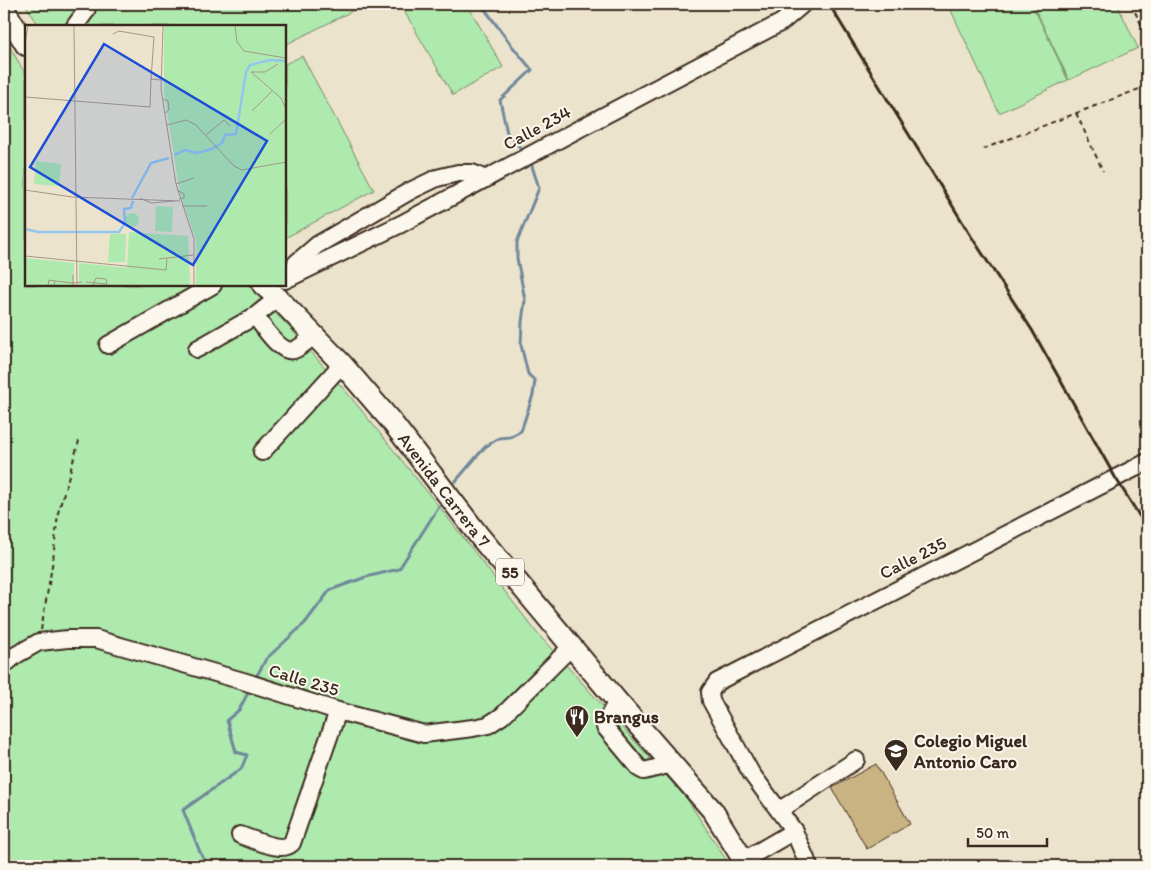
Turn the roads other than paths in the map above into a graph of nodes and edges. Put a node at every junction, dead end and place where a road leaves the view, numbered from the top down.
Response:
1 (88, 4) edge
2 (803, 4) edge
3 (4, 9) edge
4 (76, 25) edge
5 (25, 43) edge
6 (486, 179) junction
7 (286, 274) edge
8 (286, 281) edge
9 (211, 286) edge
10 (276, 286) edge
11 (256, 316) junction
12 (314, 335) junction
13 (108, 345) dead end
14 (197, 349) dead end
15 (342, 364) junction
16 (262, 452) dead end
17 (1147, 462) edge
18 (572, 646) junction
19 (4, 665) edge
20 (617, 701) junction
21 (338, 711) junction
22 (856, 760) dead end
23 (672, 764) junction
24 (780, 810) junction
25 (794, 831) junction
26 (240, 835) dead end
27 (746, 863) edge
28 (809, 866) edge

1 - 4 street
2 - 6 street, Calle 234
3 - 5 main road
6 - 7 street
6 - 8 street, Calle 234
9 - 13 street
10 - 11 street
10 - 12 main road, Avenida Carrera 7 / 55
11 - 12 street
11 - 14 street
12 - 15 main road, Avenida Carrera 7 / 55
15 - 16 street
15 - 18 main road, Avenida Carrera 7 / 55
17 - 24 street, Calle 235
18 - 20 main road, Avenida Carrera 7 / 55
18 - 21 street, Calle 235
19 - 21 street, Calle 235
20 - 23 main road, Avenida Carrera 7 / 55
20 - 23 street
21 - 26 street
22 - 24 street
23 - 27 main road, Avenida Carrera 7 / 55
24 - 25 street
25 - 27 street
25 - 28 street

